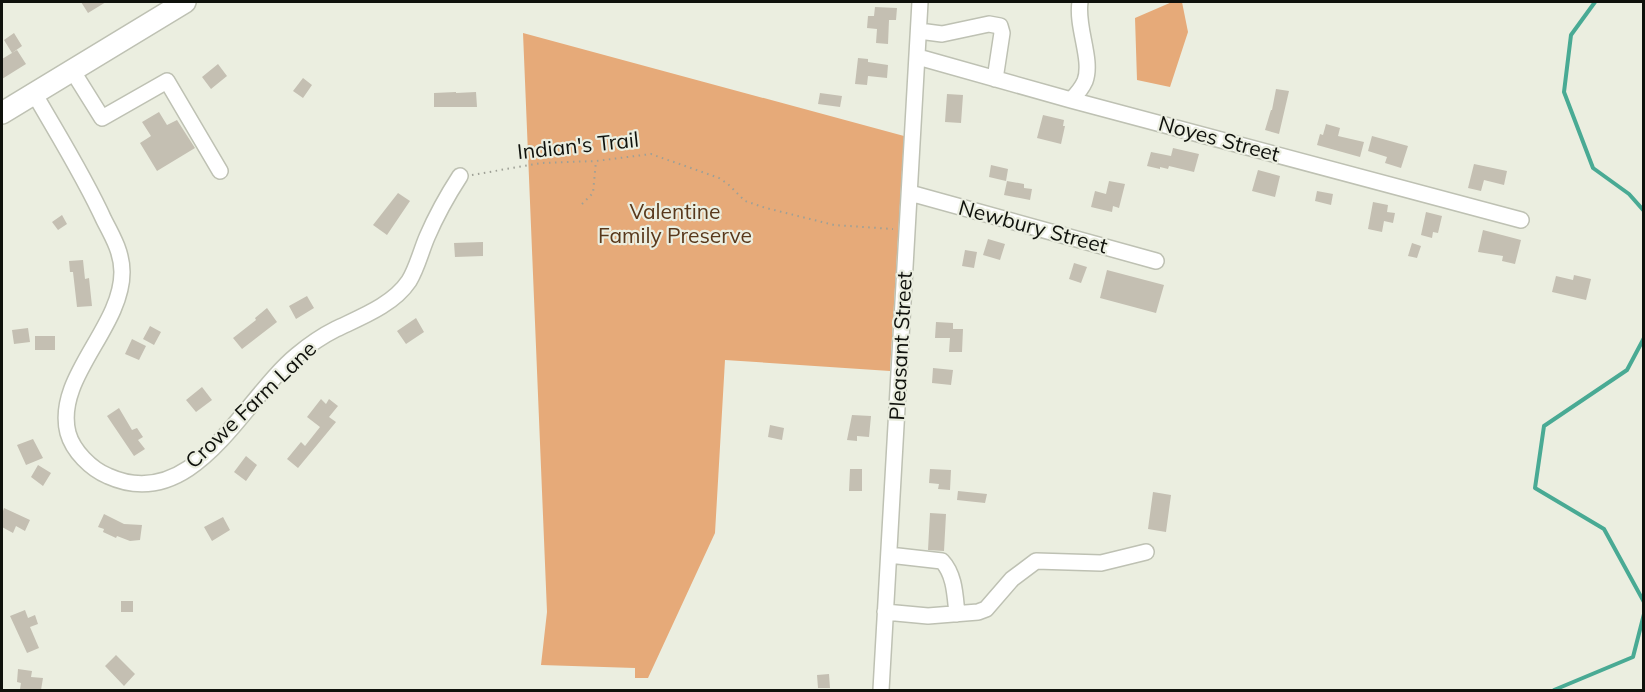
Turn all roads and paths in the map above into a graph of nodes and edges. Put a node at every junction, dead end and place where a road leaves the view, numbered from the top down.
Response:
1 (185, 2) edge
2 (920, 2) edge
3 (1080, 2) edge
4 (919, 31) junction
5 (918, 57) junction
6 (72, 70) junction
7 (994, 79) junction
8 (34, 93) junction
9 (1071, 100) junction
10 (2, 114) edge
11 (596, 161) junction
12 (220, 171) dead end
13 (460, 176) joint
14 (910, 193) junction
15 (582, 204) dead end
16 (1521, 220) dead end
17 (898, 230) dead end
18 (1156, 261) dead end
19 (1146, 552) dead end
20 (889, 555) junction
21 (885, 612) junction
22 (957, 614) junction
23 (881, 690) edge

1 - 6 highway
2 - 4 street, Pleasant Street
3 - 9 street
4 - 5 street, Pleasant Street
4 - 7 street
5 - 7 street, Noyes Street
5 - 14 street, Pleasant Street
6 - 8 highway
6 - 12 street
7 - 9 street, Noyes Street
8 - 10 highway
8 - 13 street, Crowe Farm Lane
9 - 16 street, Noyes Street
11 - 13 path, Indian's Trail
11 - 15 path
11 - 17 path, Indian's Trail
14 - 18 street, Newbury Street
14 - 20 street, Pleasant Street
19 - 22 street
20 - 21 street, Pleasant Street
20 - 22 street
21 - 22 street
21 - 23 street, Pleasant Street

